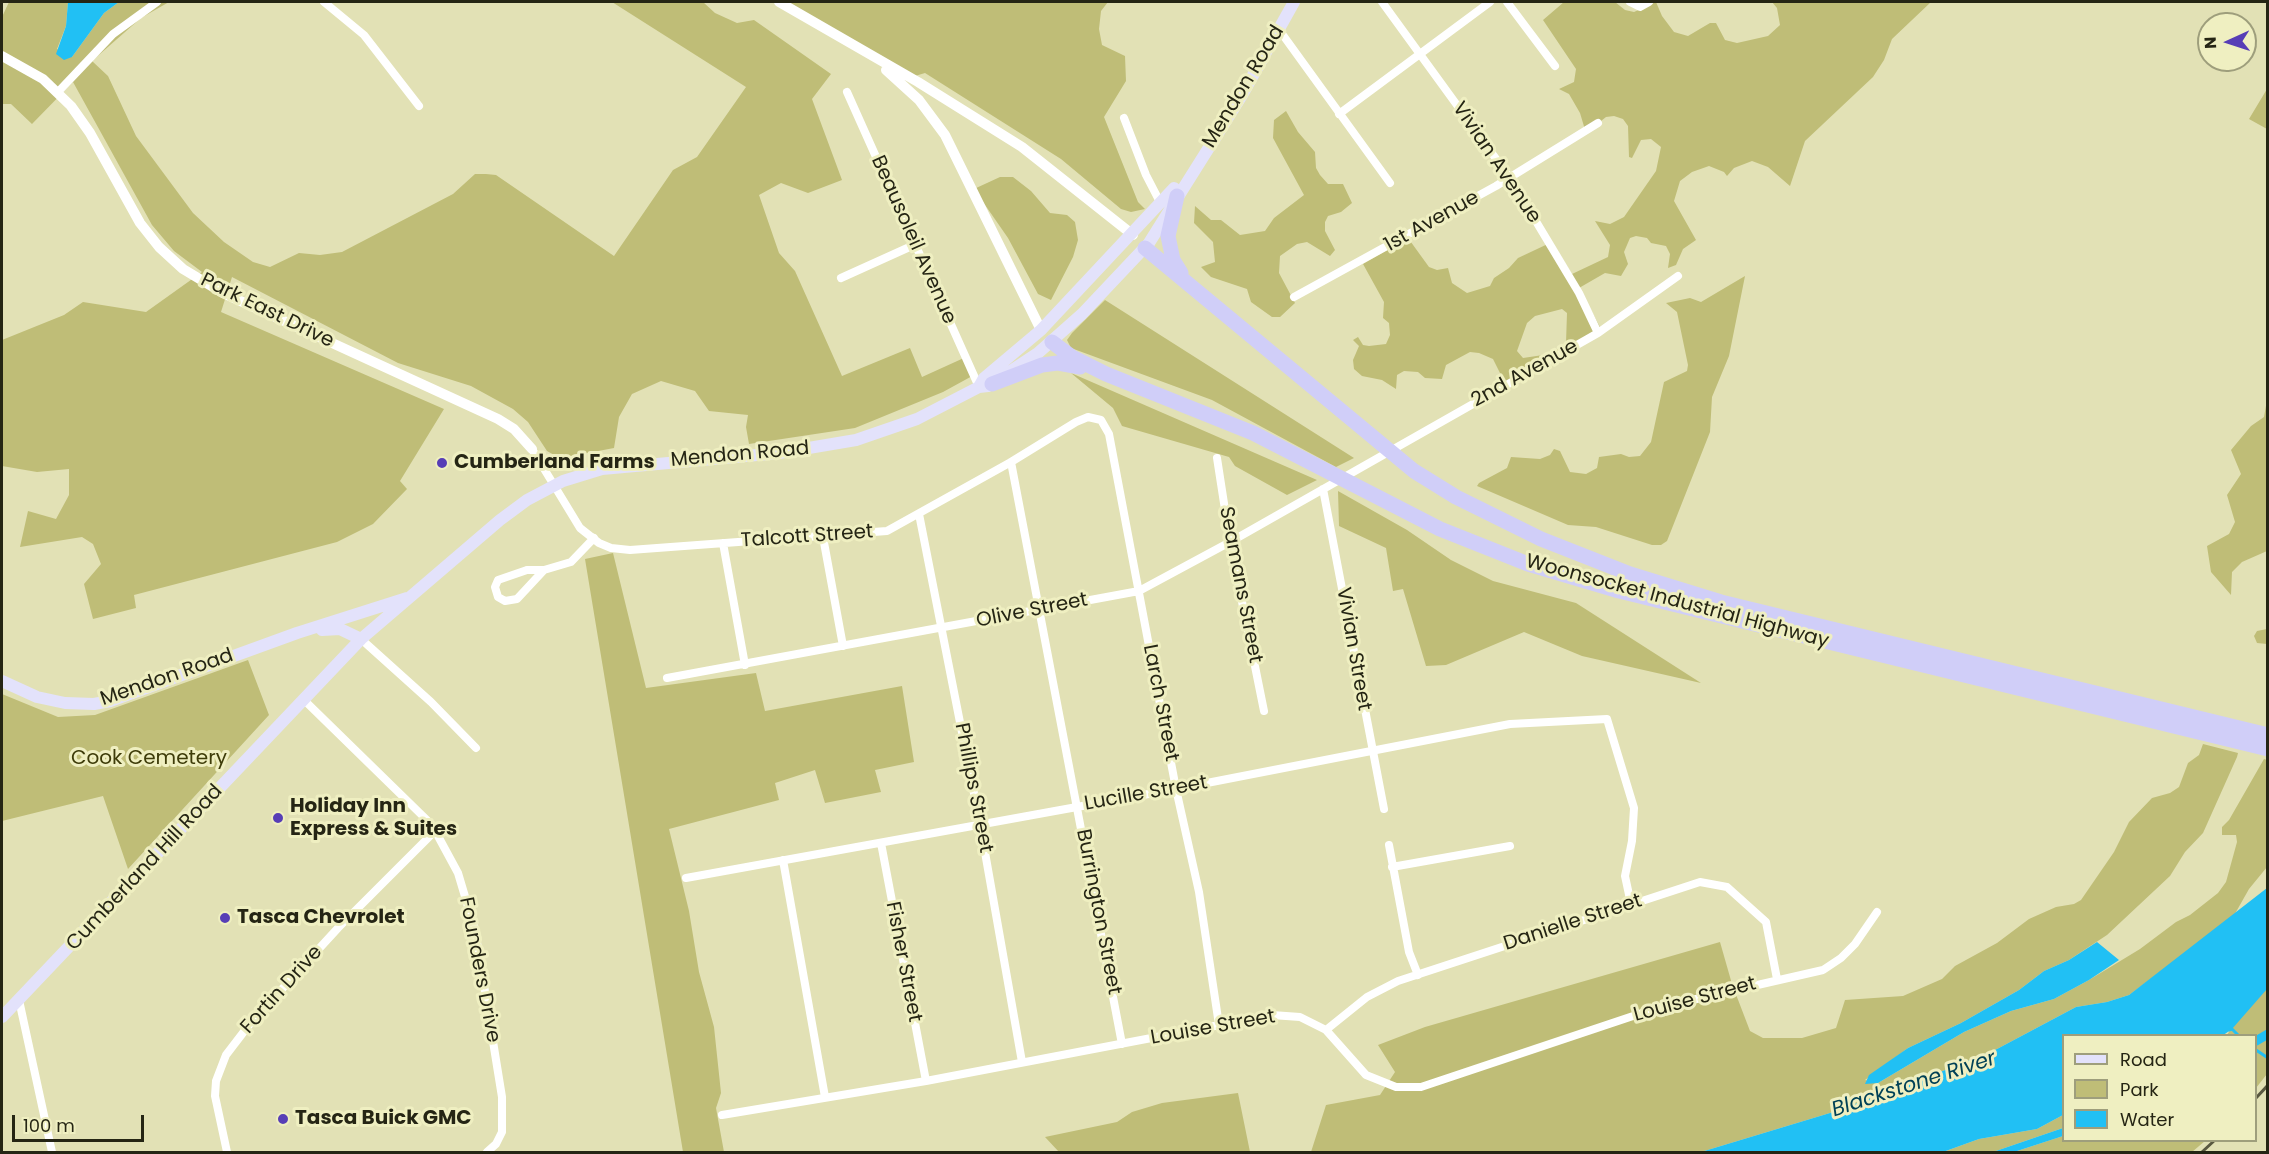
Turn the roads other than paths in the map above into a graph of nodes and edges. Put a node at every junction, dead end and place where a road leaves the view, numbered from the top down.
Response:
1 (157, 2) edge
2 (324, 2) edge
3 (779, 2) edge
4 (1294, 2) edge
5 (1382, 2) edge
6 (1490, 2) edge
7 (1507, 2) edge
8 (1630, 2) edge
9 (1649, 2) edge
10 (1280, 31) junction
11 (1421, 53) junction
12 (2, 56) edge
13 (872, 58) junction
14 (1555, 66) dead end
15 (58, 92) junction
16 (847, 92) dead end
17 (419, 105) dead end
18 (1339, 114) junction
19 (1124, 118) dead end
20 (1598, 123) dead end
21 (1192, 171) junction
22 (1510, 178) junction
23 (1390, 183) dead end
24 (1177, 196) junction
25 (1161, 204) junction
26 (1133, 236) junction
27 (914, 245) junction
28 (1146, 248) junction
29 (1678, 276) dead end
30 (842, 278) dead end
31 (1195, 288) junction
32 (1294, 297) dead end
33 (1041, 330) junction
34 (1598, 333) junction
35 (1052, 342) junction
36 (1106, 374) junction
37 (986, 386) junction
38 (1101, 420) joint
39 (532, 449) joint
40 (1217, 458) dead end
41 (1011, 462) junction
42 (1367, 464) joint
43 (554, 485) junction
44 (1323, 489) junction
45 (920, 514) junction
46 (823, 537) junction
47 (594, 538) junction
48 (1230, 542) junction
49 (723, 543) junction
50 (544, 570) junction
51 (1139, 591) junction
52 (411, 598) junction
53 (1041, 609) junction
54 (340, 619) junction
55 (943, 628) junction
56 (297, 633) junction
57 (363, 637) junction
58 (843, 646) junction
59 (745, 665) junction
60 (666, 678) dead end
61 (2, 681) edge
62 (2089, 698) junction
63 (303, 699) junction
64 (1264, 711) dead end
65 (2268, 735) edge
66 (476, 748) dead end
67 (2268, 749) edge
68 (1371, 751) junction
69 (1176, 789) junction
70 (1078, 806) junction
71 (1384, 809) dead end
72 (980, 824) junction
73 (436, 830) junction
74 (881, 843) junction
75 (1389, 845) dead end
76 (1510, 846) dead end
77 (783, 860) junction
78 (1392, 867) junction
79 (687, 878) dead end
80 (1631, 903) junction
81 (1877, 912) dead end
82 (1418, 975) junction
83 (1777, 979) junction
84 (19, 1000) junction
85 (2, 1017) edge
86 (1219, 1024) junction
87 (1326, 1030) junction
88 (1122, 1044) junction
89 (1022, 1062) junction
90 (926, 1081) junction
91 (825, 1097) junction
92 (722, 1115) dead end
93 (52, 1152) edge
94 (227, 1152) edge
95 (487, 1152) edge

1 - 15 street
2 - 17 street
3 - 13 street
4 - 10 main road, Mendon Road
5 - 11 street, Vivian Avenue
6 - 11 street
7 - 14 street
8 - 9 street
10 - 18 street
10 - 21 main road, Mendon Road
11 - 18 street
11 - 22 street, Vivian Avenue
12 - 15 street, Park East Drive
13 - 26 street
13 - 33 street
15 - 39 street, Park East Drive
16 - 27 street, Beausoleil Avenue
18 - 23 street
19 - 25 street
20 - 22 street, 1st Avenue
21 - 24 main road, Mendon Road
21 - 25 main road, Mendon Road
22 - 32 street, 1st Avenue
22 - 34 street, Vivian Avenue
24 - 28 main road, Mendon Road
24 - 31 highway
25 - 26 main road, Mendon Road
26 - 28 main road
26 - 33 main road, Mendon Road
27 - 30 street
27 - 37 street, Beausoleil Avenue
28 - 31 highway, Woonsocket Industrial Highway
28 - 35 main road, Mendon Road
29 - 34 street, 2nd Avenue
31 - 62 highway, Woonsocket Industrial Highway
33 - 35 main road
33 - 37 main road, Mendon Road
34 - 42 street, 2nd Avenue
35 - 36 highway, Woonsocket Industrial Highway
35 - 37 main road, Mendon Road
36 - 37 highway
36 - 62 highway, Woonsocket Industrial Highway
37 - 43 main road, Mendon Road
38 - 41 street, Talcott Street
38 - 51 street, Larch Street
39 - 43 street, Park East Drive
40 - 48 street, Seamans Street
41 - 45 street, Talcott Street
41 - 53 street, Burrington Street
42 - 44 street, Olive Street
43 - 47 street, Talcott Street
43 - 52 main road, Mendon Road
44 - 48 street, Olive Street
44 - 68 street, Vivian Street
45 - 46 street, Talcott Street
45 - 55 street, Phillips Street
46 - 49 street, Talcott Street
46 - 58 street
47 - 49 street, Talcott Street
47 - 50 street
48 - 51 street, Olive Street
48 - 64 street, Seamans Street
49 - 59 street
50 - 50 street
51 - 53 street, Olive Street
51 - 69 street, Larch Street
52 - 54 main road, Mendon Road
52 - 57 main road, Mendon Road
53 - 55 street, Olive Street
53 - 70 street, Burrington Street
54 - 56 main road, Mendon Road
54 - 57 main road
55 - 58 street, Olive Street
55 - 72 street, Phillips Street
56 - 57 main road, Mendon Road
56 - 61 main road, Mendon Road
57 - 63 main road, Cumberland Hill Road
57 - 66 street
58 - 59 street, Olive Street
59 - 60 street, Olive Street
62 - 65 highway, Woonsocket Industrial Highway
62 - 67 highway, Woonsocket Industrial Highway
63 - 73 street, Founders Drive
63 - 84 main road, Cumberland Hill Road
68 - 69 street, Lucille Street
68 - 71 street, Vivian Street
68 - 80 street, Lucille Street
69 - 70 street, Lucille Street
69 - 86 street, Larch Street
70 - 72 street, Lucille Street
70 - 88 street, Burrington Street
72 - 74 street, Lucille Street
72 - 89 street, Phillips Street
73 - 94 street, Fortin Drive
73 - 95 street, Founders Drive
74 - 77 street, Lucille Street
74 - 90 street, Fisher Street
75 - 78 street
76 - 78 street
77 - 79 street, Lucille Street
77 - 91 street
78 - 82 street
80 - 82 street, Danielle Street
80 - 83 street, Danielle Street
81 - 83 street, Louise Street
82 - 87 street, Danielle Street
83 - 87 street, Louise Street
84 - 85 main road, Cumberland Hill Road
84 - 93 street
86 - 87 street, Louise Street
86 - 88 street, Louise Street
88 - 89 street, Louise Street
89 - 90 street, Louise Street
90 - 91 street, Louise Street
91 - 92 street, Louise Street

